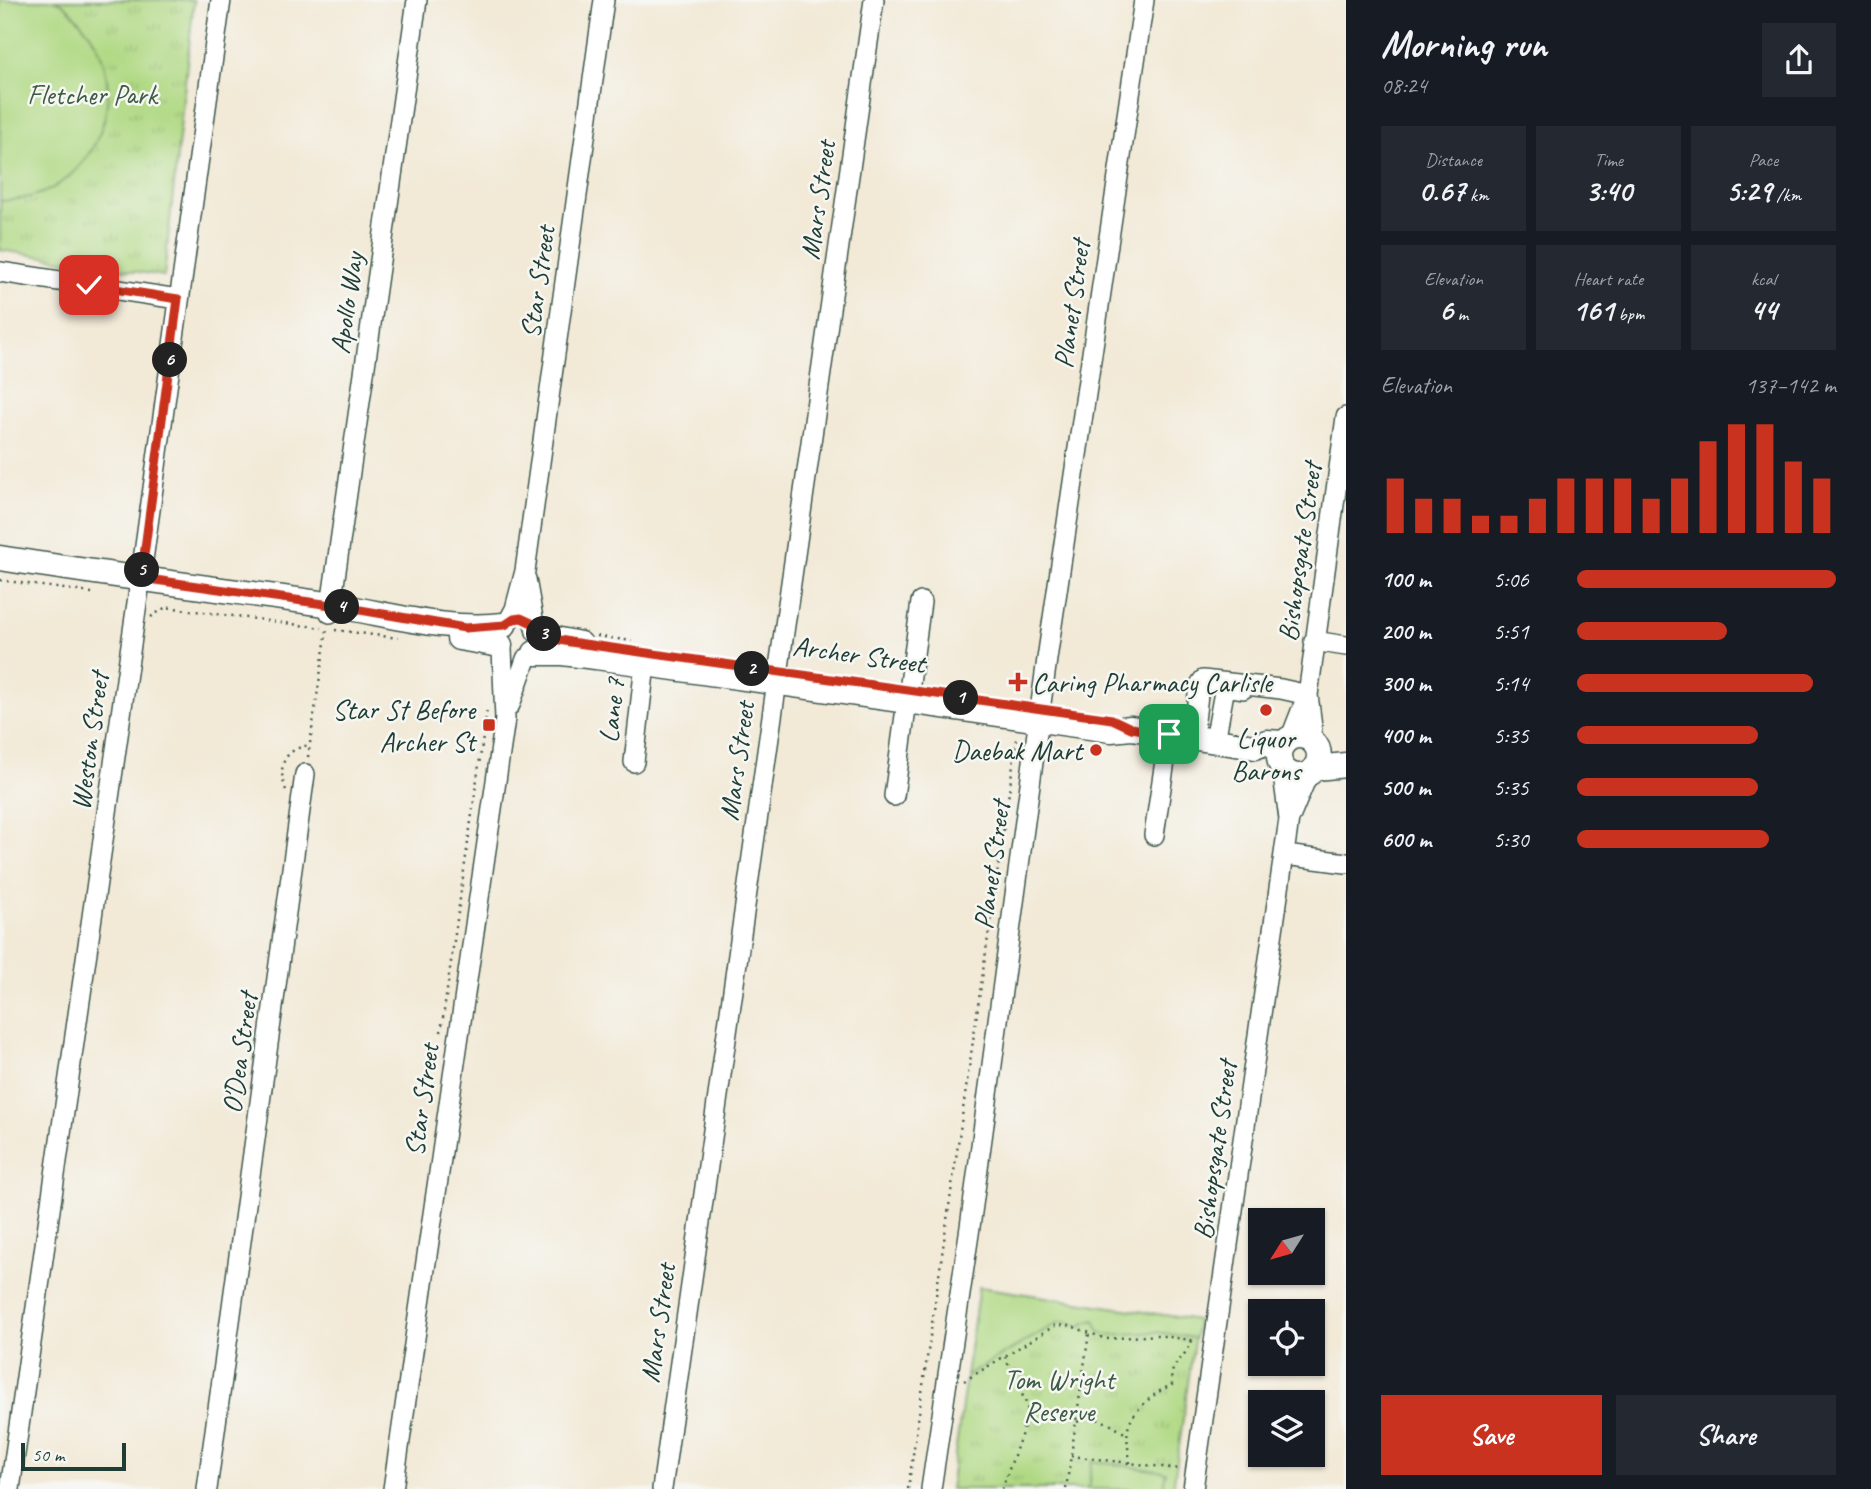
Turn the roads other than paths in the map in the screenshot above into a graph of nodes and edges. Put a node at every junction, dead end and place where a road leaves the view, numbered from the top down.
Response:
1 (221, 0) edge
2 (417, 0) edge
3 (604, 0) edge
4 (874, 0) edge
5 (1144, 0) edge
6 (0, 272) edge
7 (178, 299) junction
8 (1346, 416) edge
9 (0, 558) edge
10 (0, 568) edge
11 (525, 572) junction
12 (140, 584) junction
13 (921, 601) dead end
14 (329, 618) junction
15 (504, 635) junction
16 (533, 641) junction
17 (1314, 641) junction
18 (1346, 646) edge
19 (645, 664) junction
20 (776, 678) junction
21 (1298, 694) junction
22 (908, 696) junction
23 (505, 719) junction
24 (1032, 720) junction
25 (1192, 738) junction
26 (1346, 749) edge
27 (1299, 755) junction
28 (634, 762) dead end
29 (1346, 765) edge
30 (305, 774) road end
31 (894, 796) dead end
32 (1154, 835) dead end
33 (1285, 855) junction
34 (1346, 863) edge
35 (10, 1489) edge
36 (207, 1489) edge
37 (393, 1489) edge
38 (662, 1489) edge
39 (931, 1489) edge
40 (1193, 1489) edge

1 - 7 street, Weston Street
2 - 14 street, Apollo Way
3 - 11 street, Star Street
4 - 20 street, Mars Street
5 - 24 street, Planet Street
6 - 7 street
7 - 12 street, Weston Street
8 - 17 street, Bishopsgate Street
9 - 12 main road
10 - 12 main road
11 - 15 street, Star Street
11 - 16 street, Star Street
12 - 14 main road
12 - 35 street, Weston Street
13 - 22 street
14 - 15 main road
15 - 16 main road
15 - 16 main road
15 - 23 street, Star Street
16 - 19 main road, Archer Street
16 - 20 main road, Archer Street
16 - 23 street, Star Street
17 - 18 street
17 - 21 street, Bishopsgate Street
19 - 20 main road, Archer Street
19 - 28 street, Lane 7
20 - 22 main road, Archer Street
20 - 38 street, Mars Street
21 - 25 street
21 - 27 street, Bishopsgate Street
22 - 24 main road, Archer Street
22 - 31 street
23 - 37 street, Star Street
24 - 25 main road, Archer Street
24 - 39 street, Planet Street
25 - 27 main road, Archer Street
25 - 32 street
26 - 27 main road
27 - 29 main road
27 - 33 street, Bishopsgate Street
30 - 36 street, O'Dea Street
33 - 34 street
33 - 40 street, Bishopsgate Street

